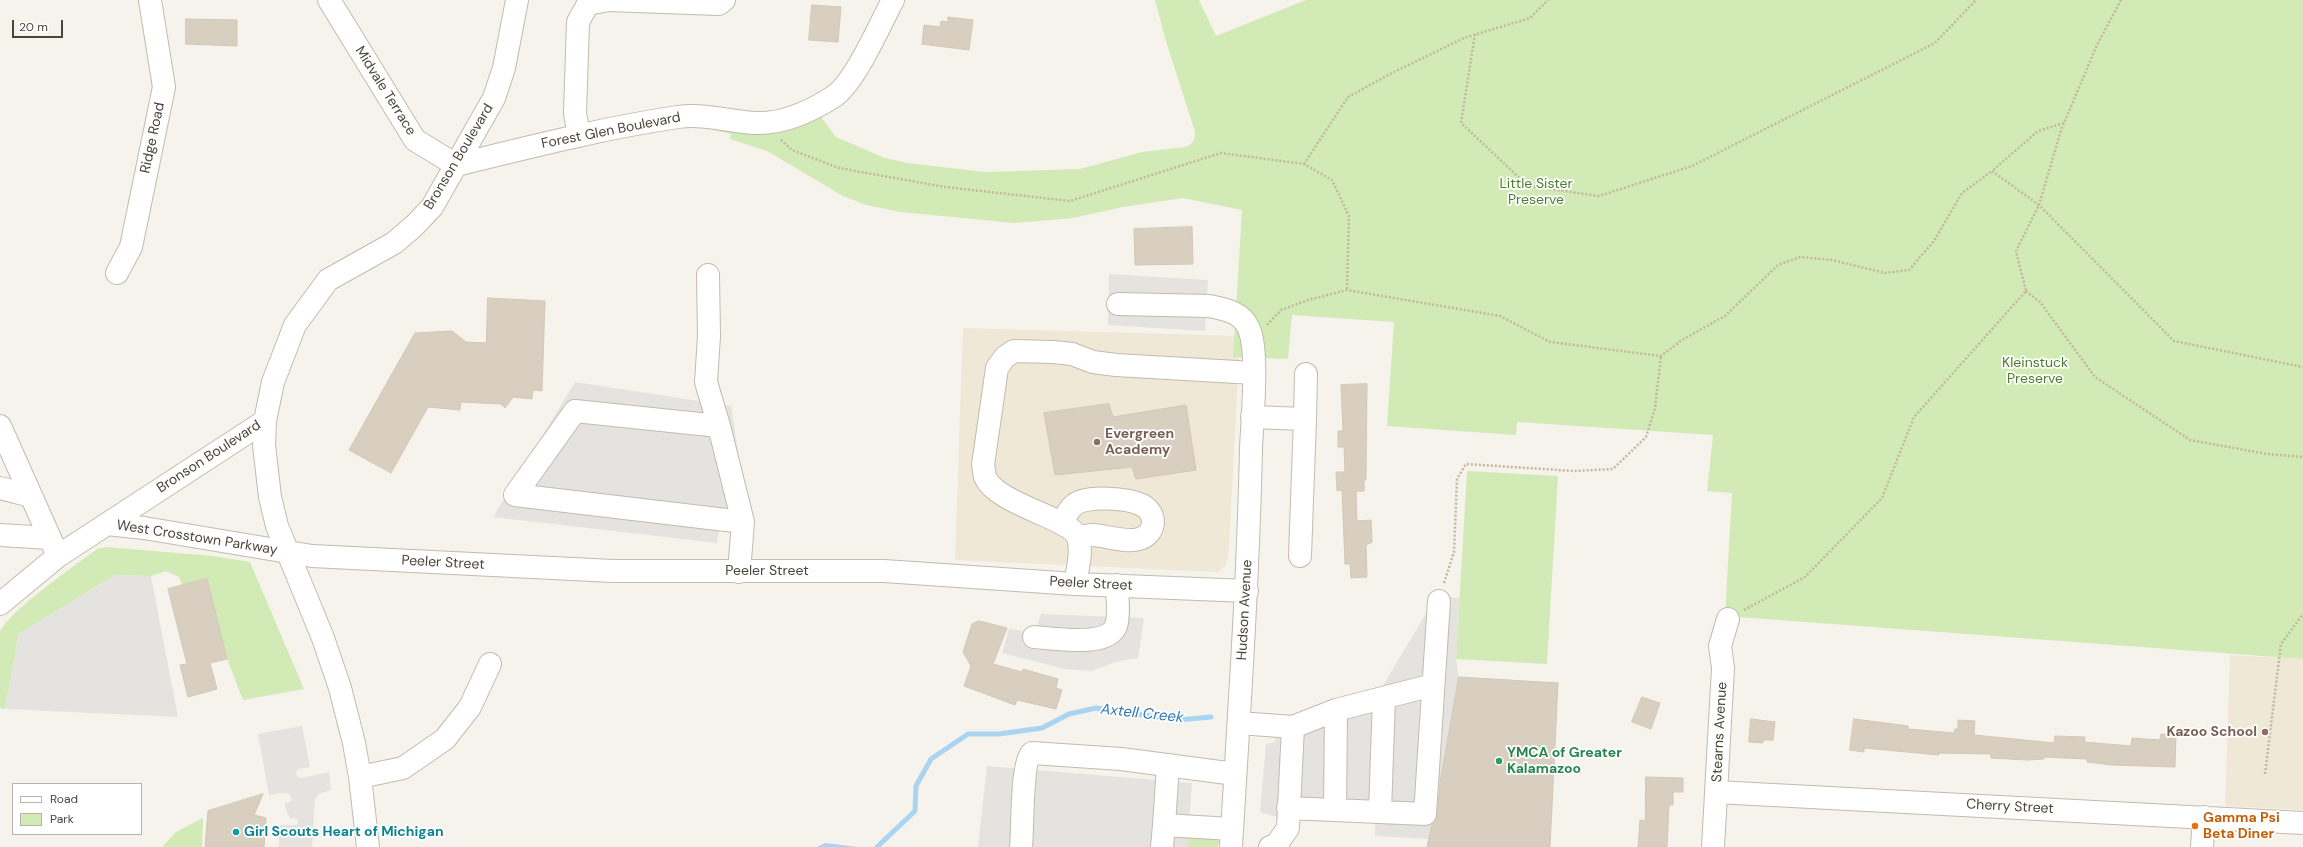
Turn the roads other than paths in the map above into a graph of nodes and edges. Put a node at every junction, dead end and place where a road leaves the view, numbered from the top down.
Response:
1 (150, 0) edge
2 (329, 0) edge
3 (517, 0) edge
4 (724, 0) edge
5 (893, 0) edge
6 (579, 136) junction
7 (456, 165) junction
8 (117, 273) dead end
9 (708, 275) dead end
10 (1118, 304) dead end
11 (1254, 373) junction
12 (1306, 374) dead end
13 (1252, 417) junction
14 (1304, 419) junction
15 (265, 420) junction
16 (0, 426) edge
17 (719, 426) junction
18 (0, 488) edge
19 (31, 496) junction
20 (743, 522) junction
21 (107, 524) junction
22 (0, 535) edge
23 (54, 547) junction
24 (287, 552) junction
25 (1300, 556) dead end
26 (739, 572) junction
27 (1075, 584) junction
28 (1117, 585) junction
29 (1247, 591) junction
30 (1439, 601) road end
31 (0, 604) edge
32 (1728, 619) road end
33 (1034, 637) dead end
34 (490, 664) dead end
35 (1434, 685) junction
36 (1384, 698) junction
37 (1336, 710) junction
38 (1239, 723) junction
39 (1293, 727) junction
40 (1168, 765) junction
41 (1235, 774) junction
42 (360, 777) junction
43 (1716, 792) junction
44 (1288, 808) junction
45 (1335, 810) junction
46 (1380, 812) junction
47 (2204, 817) junction
48 (2303, 823) edge
49 (1164, 825) junction
50 (1232, 838) edge
51 (368, 847) edge
52 (1021, 847) edge
53 (1162, 847) edge
54 (1270, 847) edge
55 (1714, 847) edge
56 (2202, 847) edge

1 - 8 street, Ridge Road
2 - 7 street, Midvale Terrace
3 - 7 street, Bronson Boulevard
4 - 6 street
5 - 6 street, Forest Glen Boulevard
6 - 7 street, Forest Glen Boulevard
7 - 15 street, Bronson Boulevard
9 - 17 street
10 - 11 street, Hudson Avenue
11 - 13 street, Hudson Avenue
11 - 27 street
12 - 14 street
13 - 14 street
13 - 29 street, Hudson Avenue
14 - 25 street
15 - 21 street, Bronson Boulevard
15 - 24 street, West Crosstown Parkway
16 - 19 street
17 - 20 street
17 - 20 street
18 - 19 street
19 - 23 street
20 - 26 street
21 - 23 street
21 - 24 street, West Crosstown Parkway
22 - 23 street
23 - 31 street
24 - 26 street, Peeler Street
24 - 42 street, West Crosstown Parkway
26 - 27 street, Peeler Street
27 - 28 street, Peeler Street
28 - 29 street, Peeler Street
28 - 33 street
29 - 38 street, Hudson Avenue
30 - 35 street
32 - 43 street, Stearns Avenue
34 - 42 street
35 - 36 street
35 - 46 street
36 - 37 street
36 - 46 street
37 - 39 street
37 - 45 street
38 - 39 street
38 - 41 street, Hudson Avenue
39 - 44 street
40 - 41 street
40 - 49 street
40 - 52 street
41 - 50 street, Hudson Avenue
42 - 51 street, West Crosstown Parkway
43 - 47 street, Cherry Street
43 - 55 street, Stearns Avenue
44 - 45 street
44 - 54 street
45 - 46 street
47 - 48 street, Cherry Street
47 - 56 street
49 - 50 street
49 - 53 street

